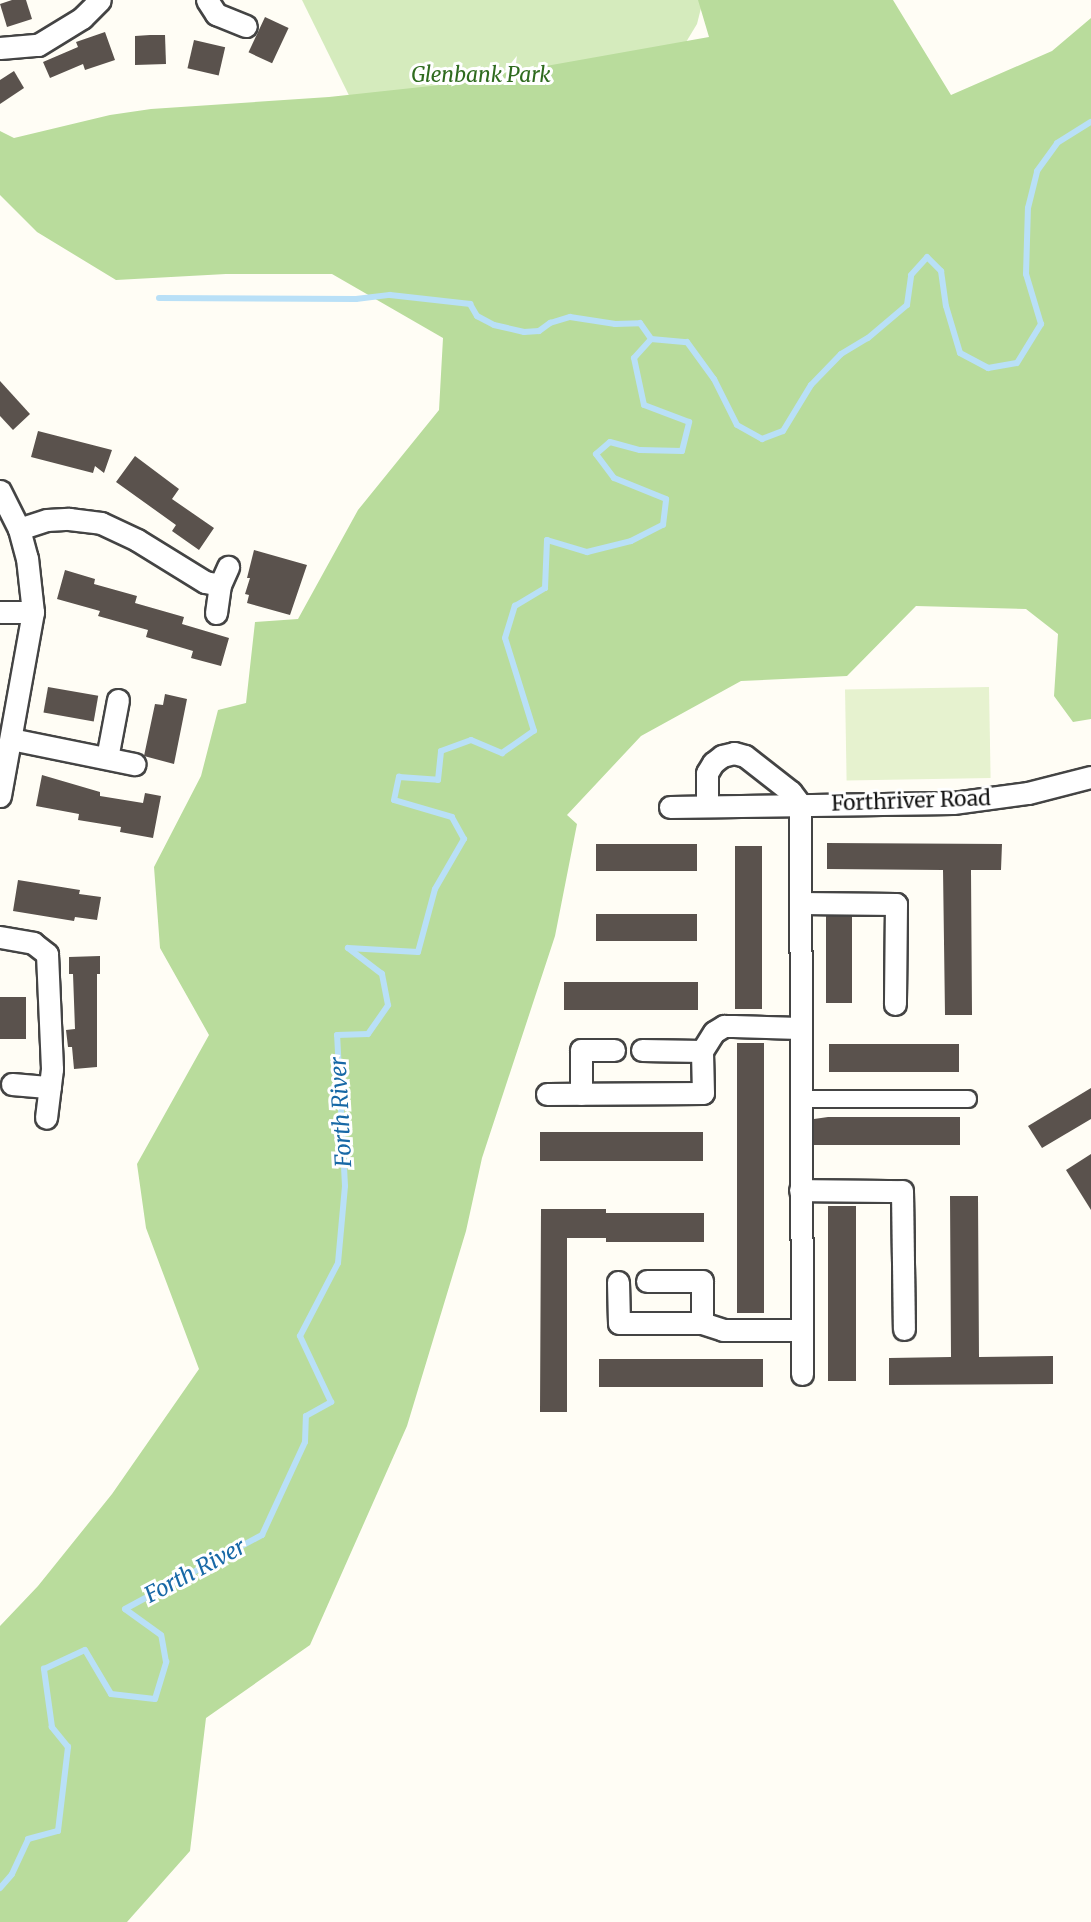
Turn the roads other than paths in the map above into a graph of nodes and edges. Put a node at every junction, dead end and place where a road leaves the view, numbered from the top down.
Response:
1 (100, 0) edge
2 (207, 0) edge
3 (246, 26) dead end
4 (0, 48) edge
5 (0, 491) edge
6 (19, 529) junction
7 (0, 612) edge
8 (33, 612) junction
9 (216, 613) dead end
10 (118, 700) dead end
11 (11, 739) junction
12 (107, 758) junction
13 (134, 764) dead end
14 (1091, 777) edge
15 (0, 796) edge
16 (800, 804) junction
17 (707, 806) junction
18 (670, 807) dead end
19 (800, 903) junction
20 (0, 937) edge
21 (895, 1004) dead end
22 (799, 1028) junction
23 (614, 1050) dead end
24 (642, 1050) dead end
25 (702, 1051) junction
26 (12, 1083) dead end
27 (50, 1087) junction
28 (547, 1094) dead end
29 (581, 1094) junction
30 (800, 1099) junction
31 (968, 1099) dead end
32 (46, 1118) dead end
33 (800, 1190) junction
34 (647, 1281) dead end
35 (618, 1282) dead end
36 (702, 1323) junction
37 (904, 1329) dead end
38 (801, 1330) junction
39 (802, 1374) dead end

1 - 4 street
2 - 3 street
5 - 6 street
6 - 8 street
6 - 9 street
7 - 8 street
8 - 11 street
10 - 12 street
11 - 12 street
11 - 15 street
12 - 13 street
14 - 16 street, Forthriver Road
16 - 17 street, Forthriver Road
16 - 17 street, Forthriver Road
16 - 19 street
17 - 18 street, Forthriver Road
19 - 21 street
19 - 22 street
20 - 27 street
22 - 25 street
22 - 30 street
23 - 29 street
24 - 25 street
25 - 29 street
26 - 27 street
27 - 32 street
28 - 29 street
30 - 31 street
30 - 33 street
33 - 37 street
33 - 38 street
34 - 36 street
35 - 36 street
36 - 38 street
38 - 39 street

